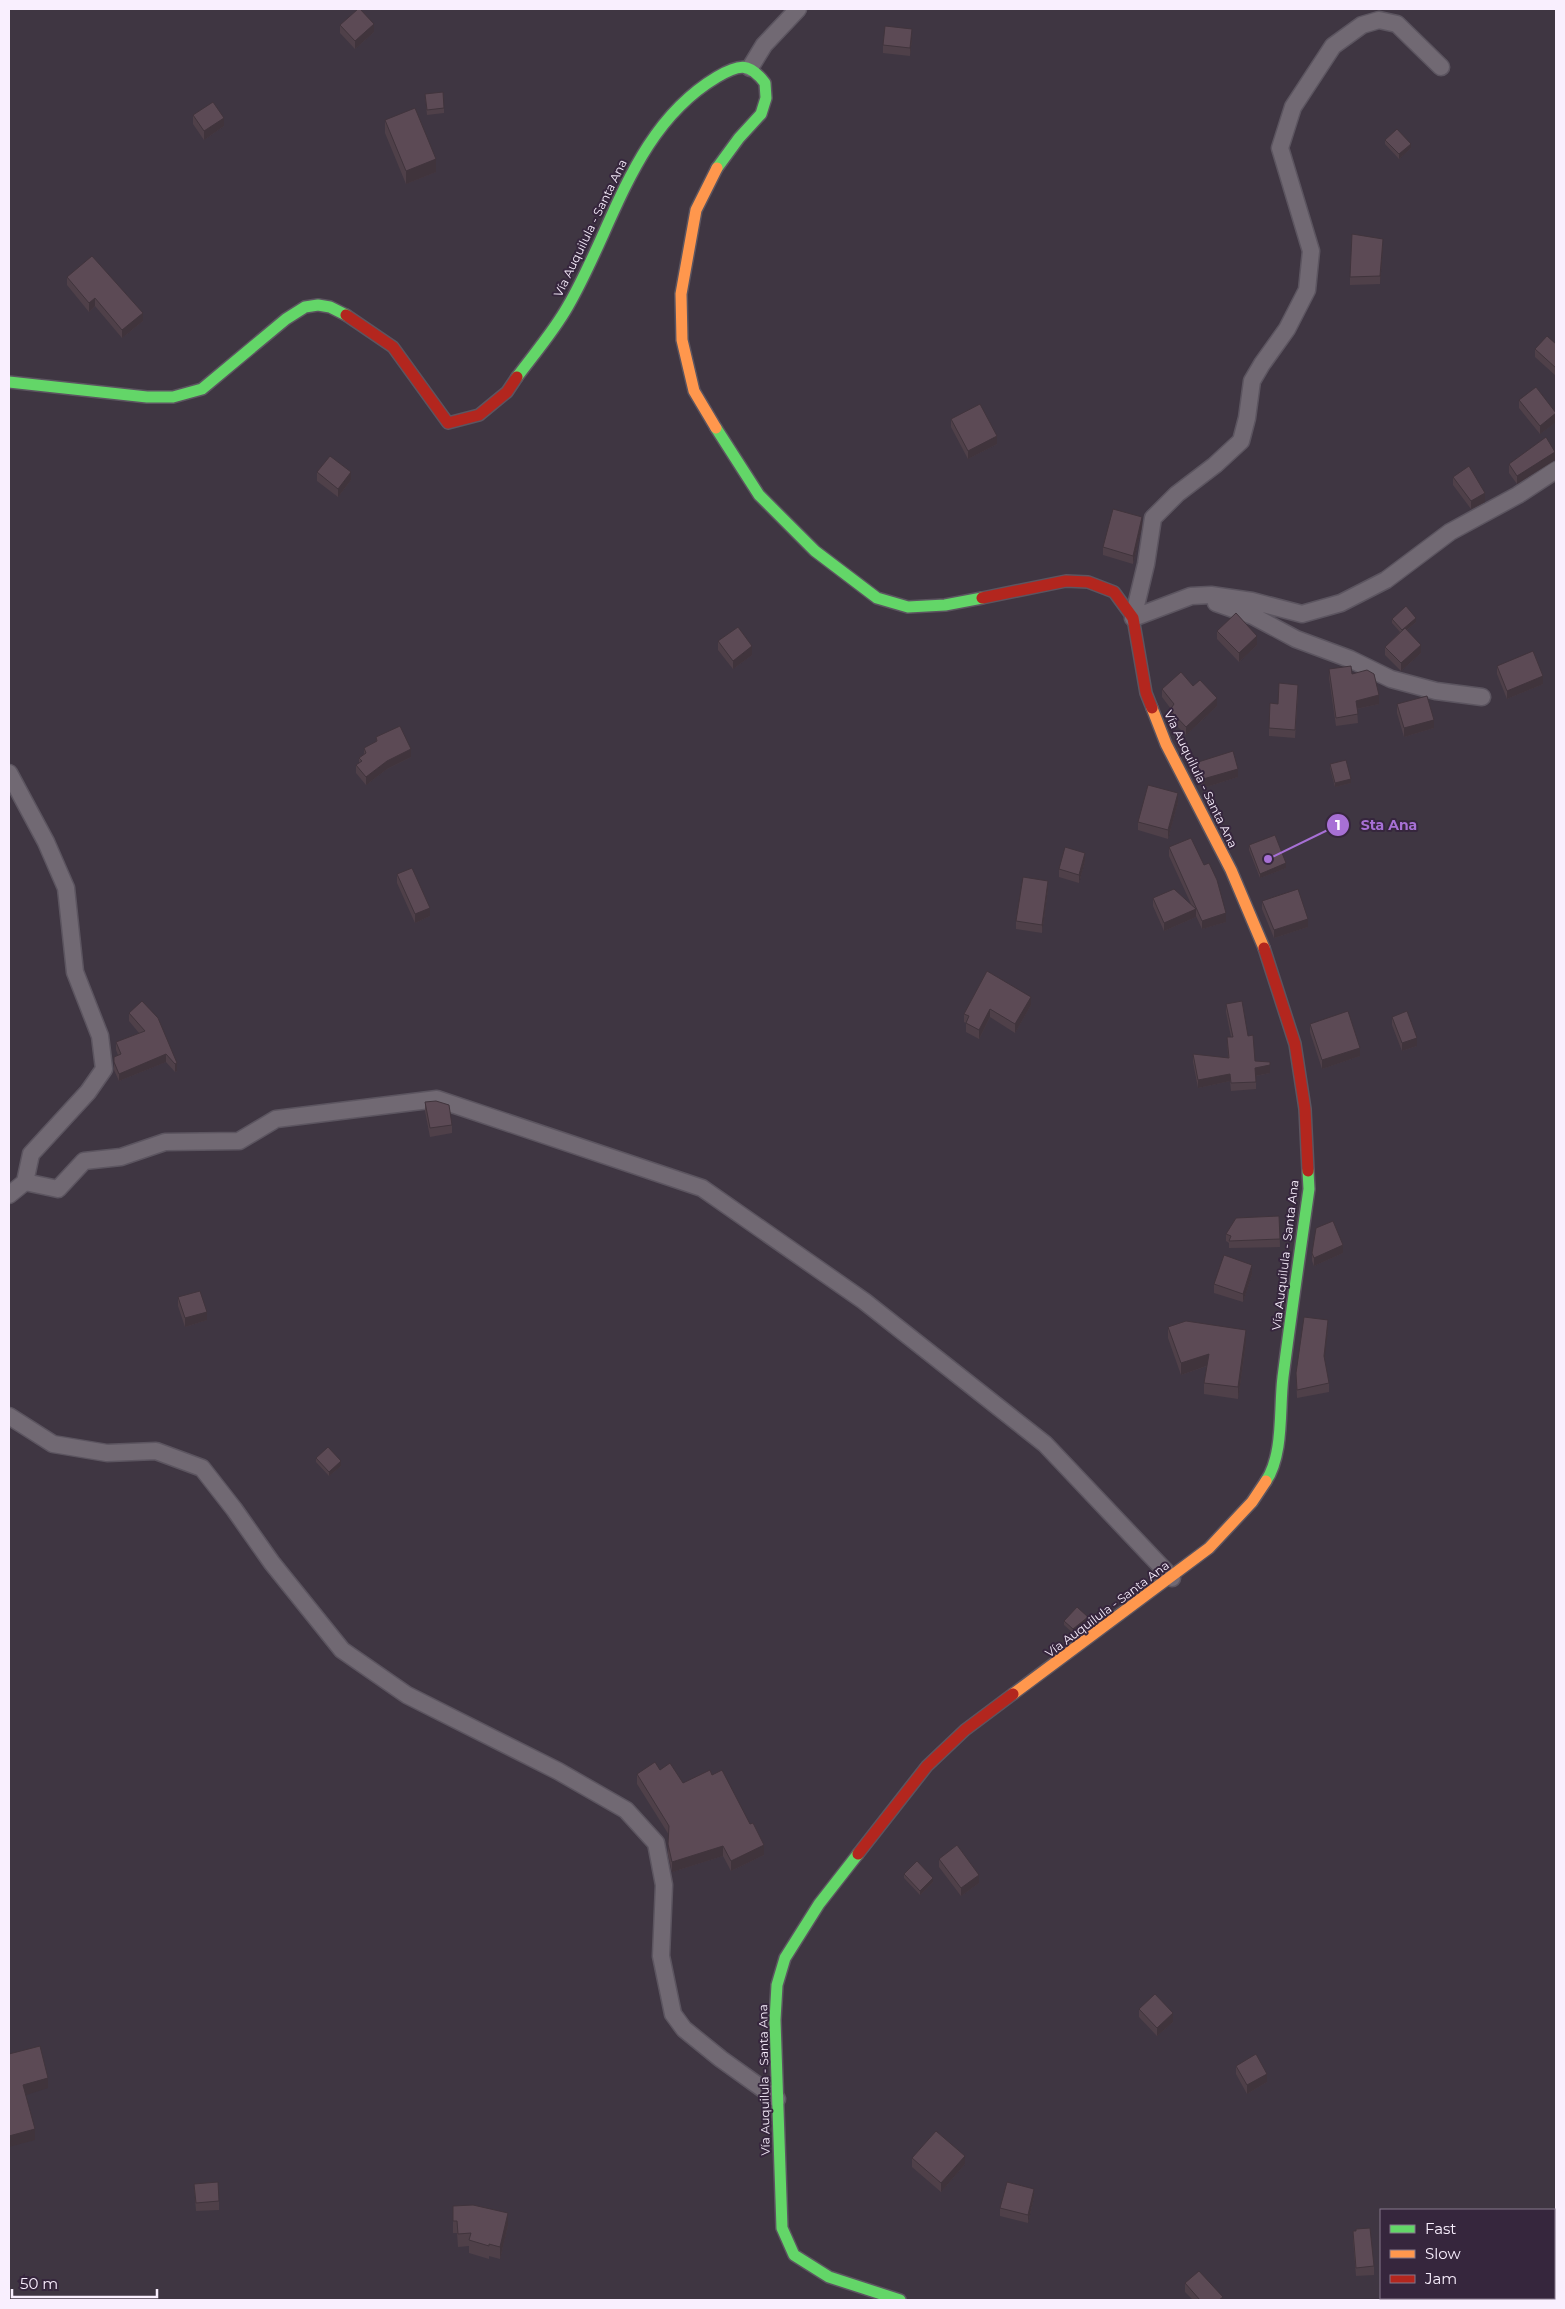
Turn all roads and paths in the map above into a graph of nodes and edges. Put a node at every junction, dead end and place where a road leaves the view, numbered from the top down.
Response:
1 (798, 9) edge
2 (1441, 67) dead end
3 (750, 68) junction
4 (9, 382) edge
5 (1556, 470) edge
6 (1211, 594) junction
7 (1133, 618) junction
8 (1482, 697) dead end
9 (9, 773) edge
10 (25, 1182) junction
11 (9, 1195) edge
12 (9, 1416) edge
13 (1172, 1578) junction
14 (778, 2099) junction
15 (900, 2300) edge

1 - 3 street
2 - 7 street
3 - 4 street, Vía Auquilula - Santa Ana
3 - 7 street, Vía Auquilula - Santa Ana
5 - 6 street
6 - 7 street
6 - 8 street
7 - 13 street, Vía Auquilula - Santa Ana
9 - 10 street
10 - 11 street
10 - 13 street
12 - 14 street
13 - 14 street, Vía Auquilula - Santa Ana
14 - 15 street, Vía Auquilula - Santa Ana

